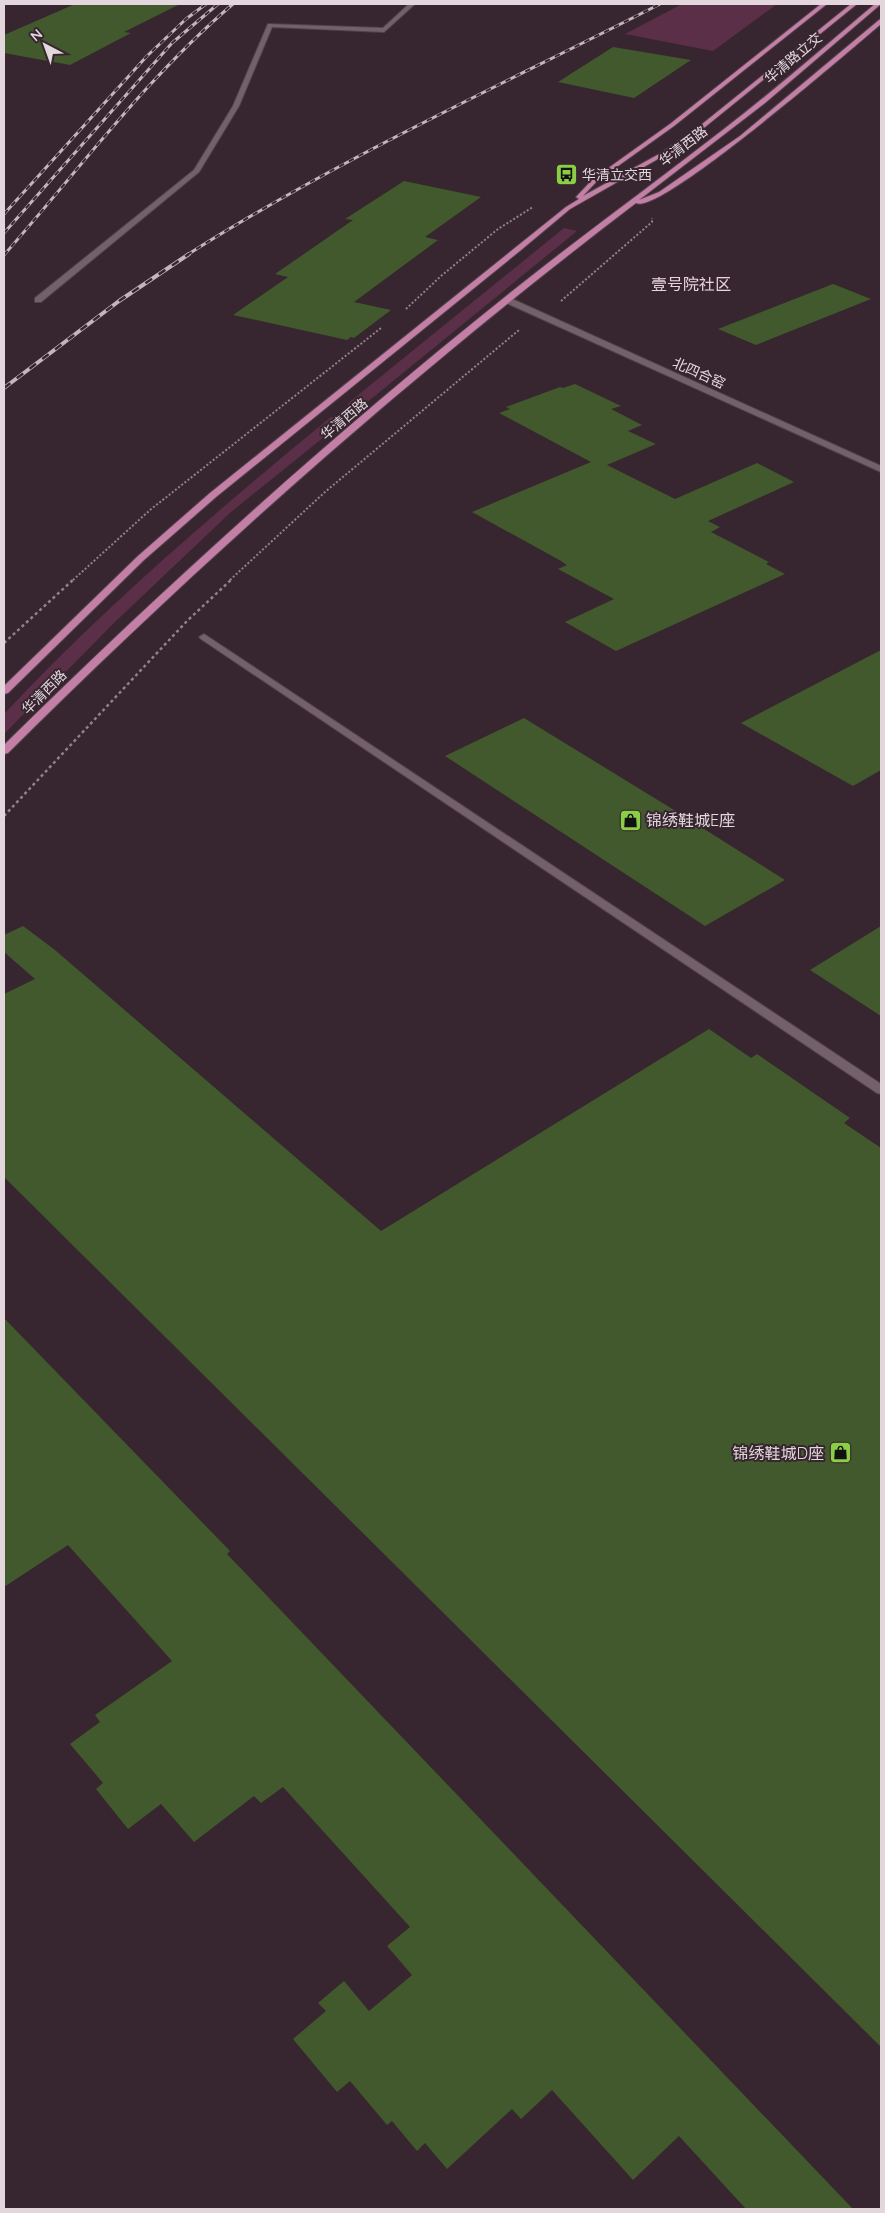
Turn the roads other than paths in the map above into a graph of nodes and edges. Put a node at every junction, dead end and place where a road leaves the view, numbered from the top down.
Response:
1 (412, 4) edge
2 (824, 4) edge
3 (854, 4) edge
4 (878, 4) edge
5 (881, 21) edge
6 (703, 126) joint
7 (724, 132) joint
8 (568, 208) junction
9 (614, 215) junction
10 (38, 300) dead end
11 (507, 300) junction
12 (881, 469) edge
13 (204, 636) dead end
14 (4, 691) edge
15 (4, 752) edge
16 (881, 1090) edge

1 - 10 street
2 - 8 main road
3 - 6 main road, 华清路立交
4 - 7 main road, 华清路立交
5 - 9 main road
6 - 8 main road, 华清西路
7 - 9 main road, 华清西路
8 - 14 main road, 华清西路
9 - 11 main road, 华清西路
11 - 12 street, 北四合窑
11 - 15 main road, 华清西路
13 - 16 street

